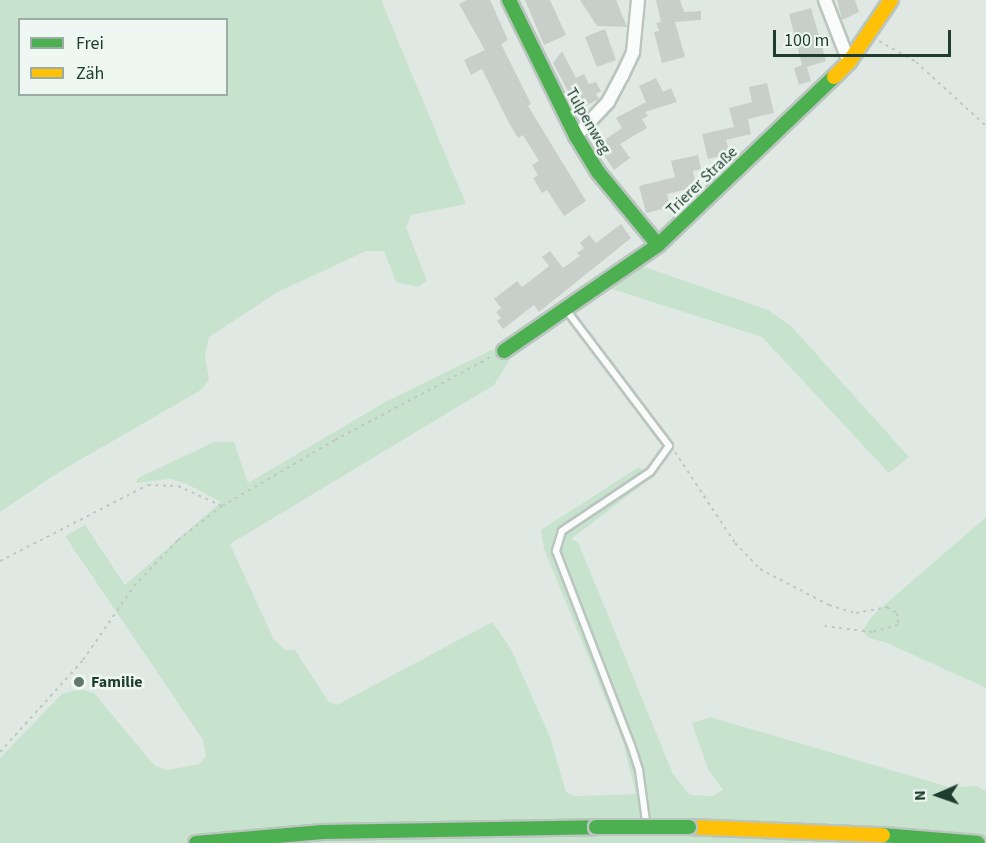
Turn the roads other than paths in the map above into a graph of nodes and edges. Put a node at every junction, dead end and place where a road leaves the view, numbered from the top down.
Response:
1 (509, 0) edge
2 (638, 0) edge
3 (825, 0) edge
4 (891, 0) edge
5 (849, 62) junction
6 (576, 136) junction
7 (658, 245) junction
8 (567, 311) junction
9 (504, 351) road end
10 (646, 832) dead end
11 (196, 843) edge
12 (978, 843) edge

1 - 6 main road, Tulpenweg
2 - 6 street
3 - 5 street
4 - 5 main road, Trierer Straße
5 - 7 main road, Trierer Straße
6 - 7 main road, Tulpenweg
7 - 8 main road, Trierer Straße
8 - 9 main road, Trierer Straße
8 - 10 lane
11 - 12 main road, bridge

